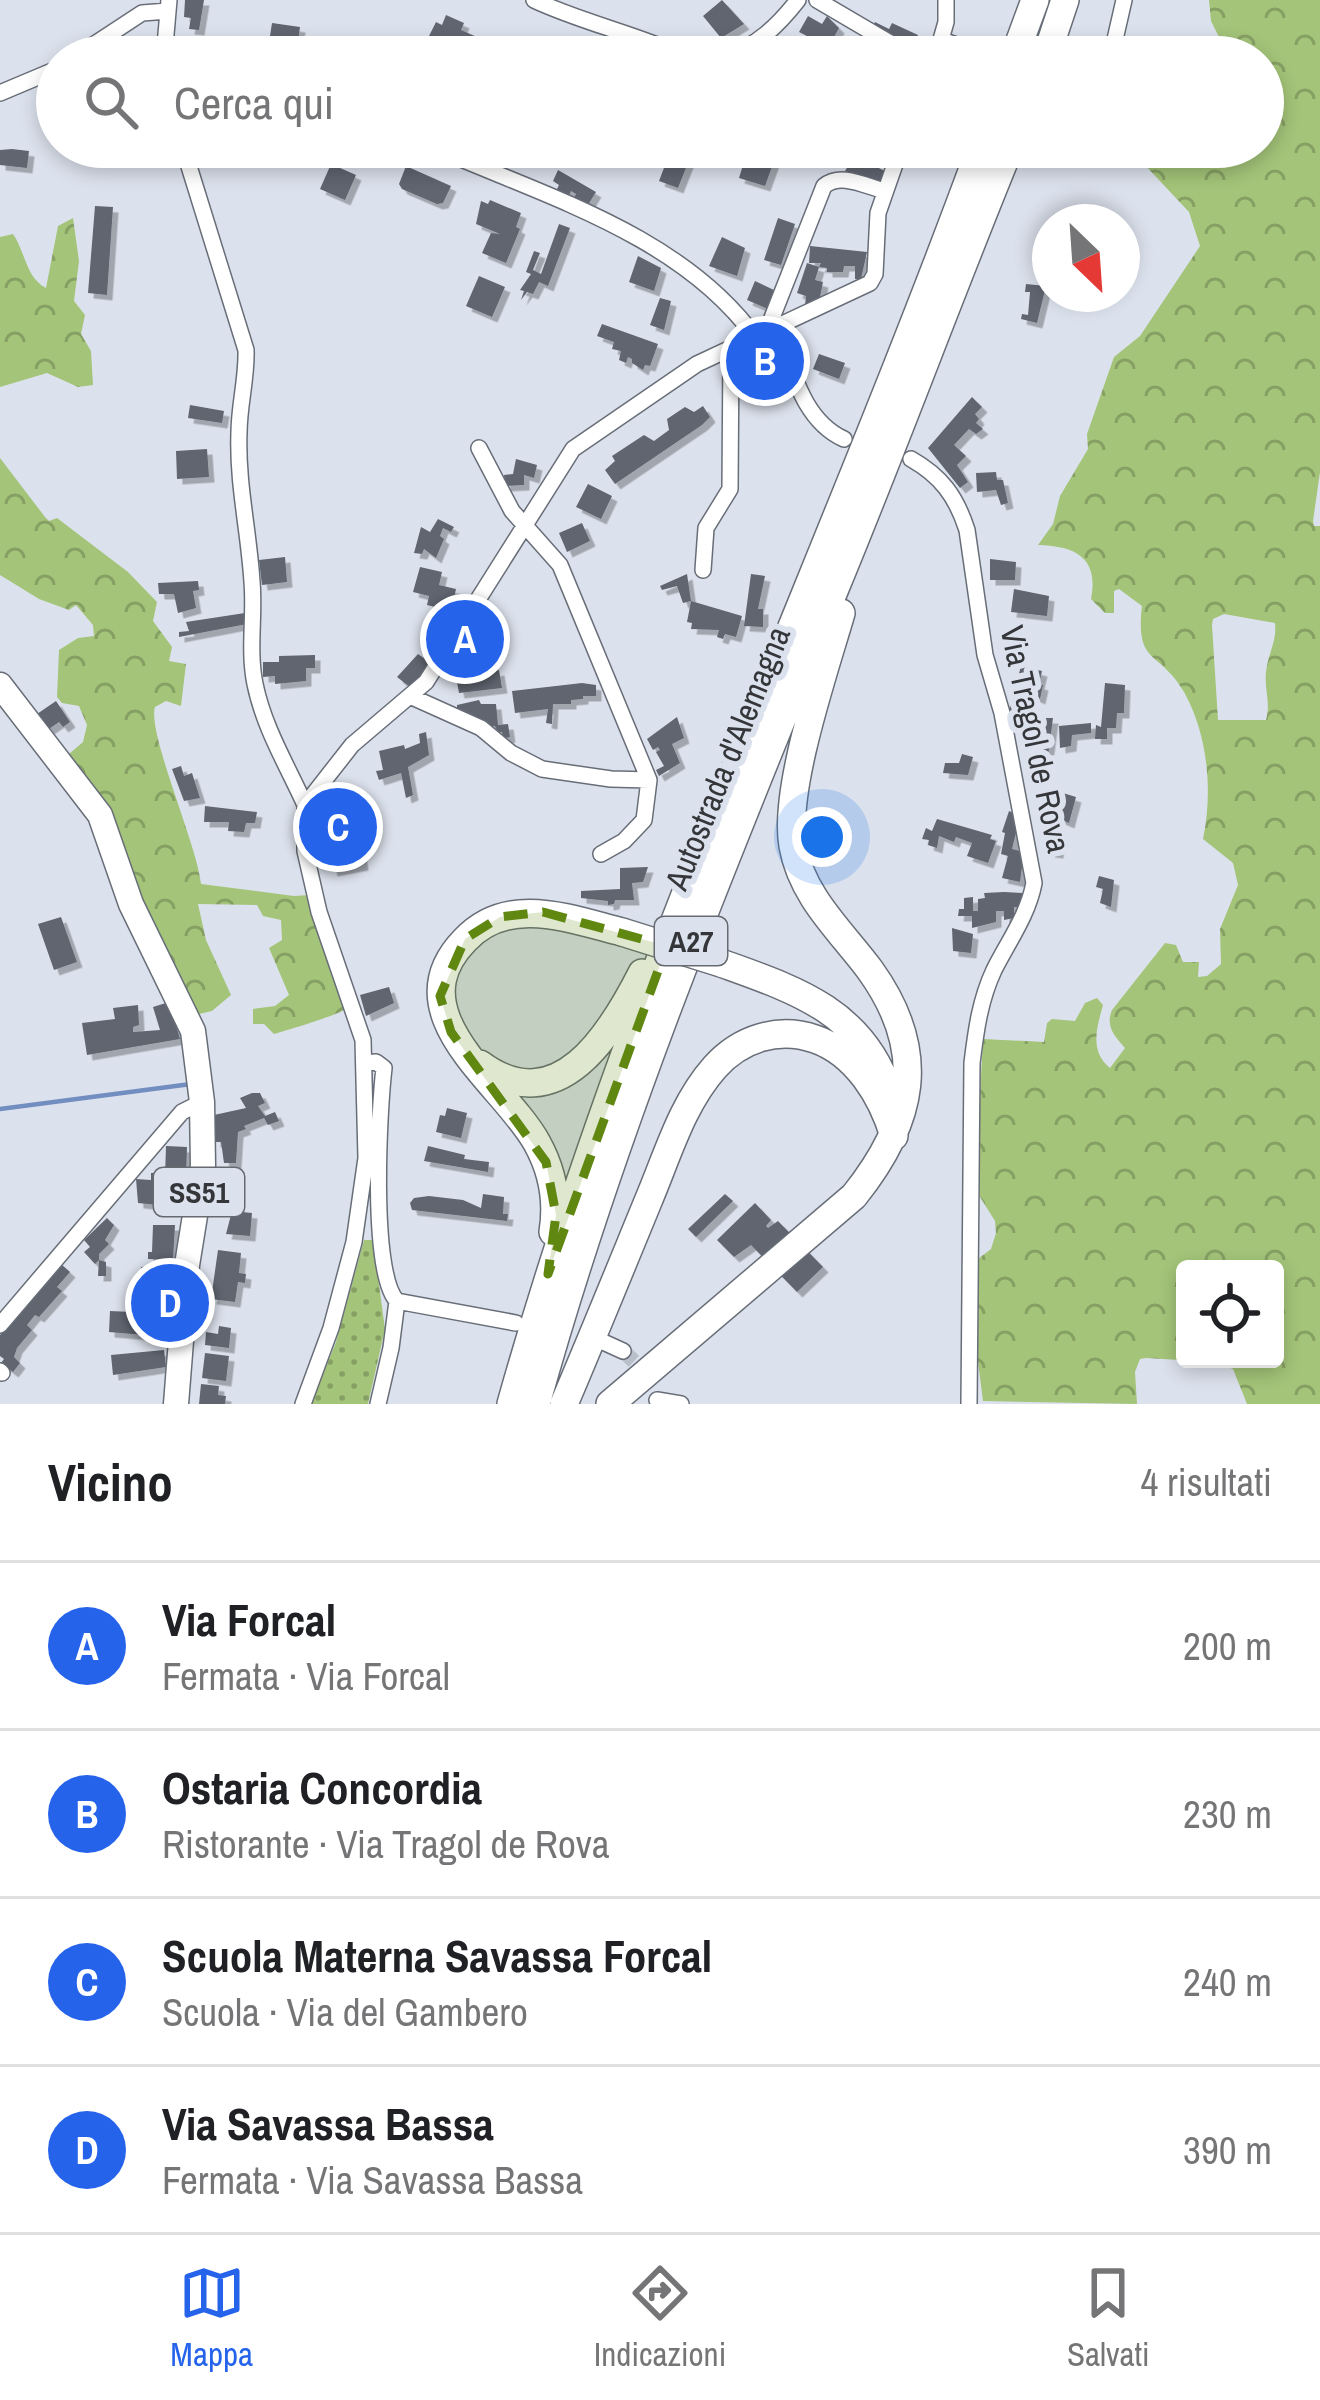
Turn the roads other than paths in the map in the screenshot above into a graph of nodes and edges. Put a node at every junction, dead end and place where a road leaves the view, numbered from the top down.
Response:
1 (534, 0) edge
2 (798, 0) edge
3 (818, 0) edge
4 (946, 0) edge
5 (1035, 0) edge
6 (1066, 0) edge
7 (1124, 0) edge
8 (169, 5) edge
9 (107, 36) edge
10 (166, 36) edge
11 (631, 36) edge
12 (765, 36) edge
13 (879, 36) edge
14 (941, 36) edge
15 (1022, 36) edge
16 (1053, 36) edge
17 (1116, 36) edge
18 (36, 78) edge
19 (0, 93) edge
20 (190, 168) edge
21 (480, 168) edge
22 (894, 168) edge
23 (973, 168) edge
24 (1002, 168) edge
25 (885, 191) junction
26 (766, 333) junction
27 (731, 348) junction
28 (844, 440) dead end
29 (479, 448) dead end
30 (910, 459) dead end
31 (876, 488) junction
32 (525, 527) junction
33 (703, 570) dead end
34 (0, 685) edge
35 (412, 697) junction
36 (649, 780) junction
37 (724, 790) junction
38 (305, 805) junction
39 (601, 854) dead end
40 (467, 1054) junction
41 (364, 1063) junction
42 (202, 1102) junction
43 (894, 1136) junction
44 (548, 1274) junction
45 (397, 1301) junction
46 (516, 1323) dead end
47 (0, 1325) edge
48 (585, 1336) dead end
49 (622, 1351) tunnel mouth
50 (655, 1397) tunnel mouth
51 (176, 1404) edge
52 (304, 1404) edge
53 (378, 1404) edge
54 (511, 1404) edge
55 (536, 1404) edge
56 (564, 1404) edge
57 (610, 1404) edge
58 (681, 1404) edge
59 (969, 1404) edge

1 - 11 street
2 - 12 street
3 - 13 street
4 - 14 street
5 - 15 highway
6 - 16 highway
7 - 17 street
8 - 9 street
8 - 10 street
18 - 19 street
20 - 38 street
21 - 26 street
22 - 25 street
23 - 37 highway, Autostrada d'Alemagna / A27
24 - 31 highway, Autostrada d'Alemagna / A27
25 - 26 street
25 - 26 street
26 - 27 street
26 - 28 street
27 - 32 street
27 - 33 street
29 - 32 street
30 - 59 street, Via Tragol de Rova
31 - 43 highway, A27
31 - 55 highway, Autostrada d'Alemagna / A27
32 - 35 street
32 - 36 street
34 - 42 main road, SS51
35 - 36 street
35 - 38 street
36 - 39 street
37 - 40 highway, A27
37 - 44 highway, Autostrada d'Alemagna / A27
38 - 41 street
40 - 43 highway, A27, bridge
40 - 44 highway, A27
41 - 45 street
41 - 52 street
42 - 47 street
42 - 51 main road, SS51
43 - 56 highway
43 - 57 highway, A27
44 - 54 highway, Autostrada d'Alemagna / A27
45 - 46 street
45 - 53 street
48 - 49 street
50 - 58 street

